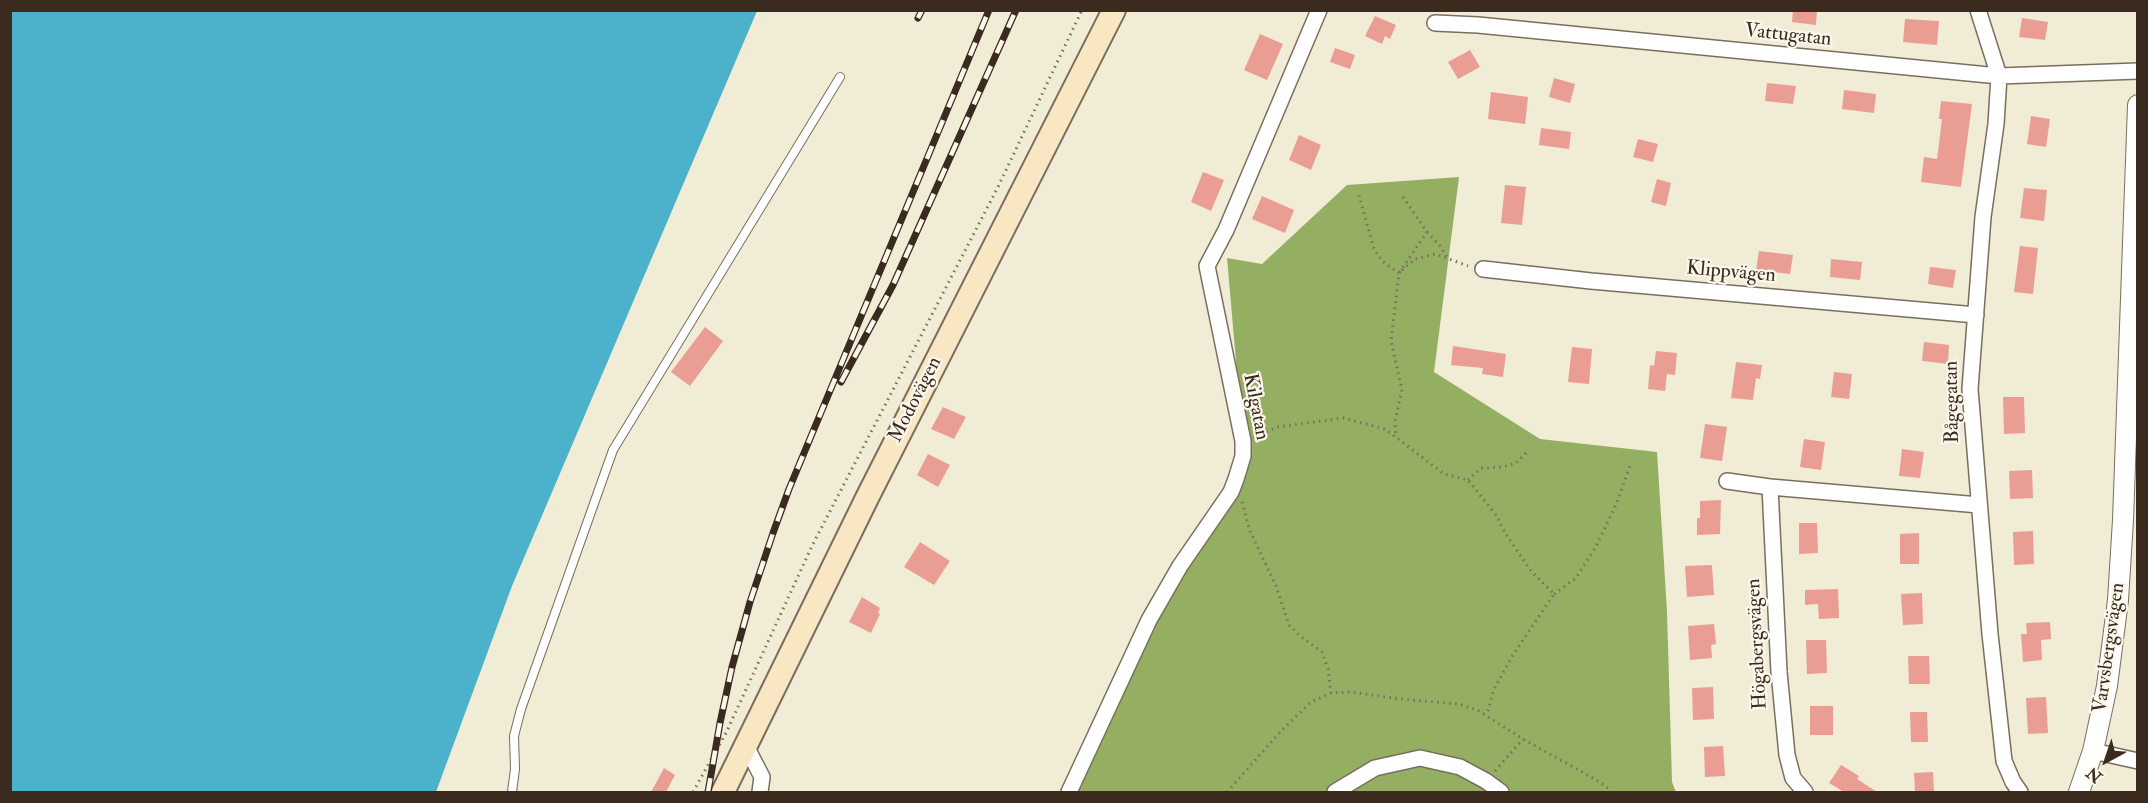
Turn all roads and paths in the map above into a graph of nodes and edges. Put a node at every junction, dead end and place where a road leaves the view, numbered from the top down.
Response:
1 (1082, 10) edge
2 (1114, 10) edge
3 (1319, 10) edge
4 (1978, 10) edge
5 (1478, 18) edge
6 (1435, 23) dead end
7 (2138, 71) edge
8 (2000, 76) junction
9 (840, 77) dead end
10 (2138, 105) edge
11 (1359, 195) dead end
12 (1403, 197) dead end
13 (1427, 232) junction
14 (1449, 260) junction
15 (1483, 269) joint
16 (1399, 273) junction
17 (1976, 315) junction
18 (1396, 437) junction
19 (1243, 441) junction
20 (1529, 450) dead end
21 (1631, 463) dead end
22 (1236, 480) junction
23 (1468, 480) junction
24 (1727, 481) dead end
25 (1770, 487) junction
26 (1979, 505) junction
27 (1554, 594) junction
28 (1331, 693) junction
29 (1487, 714) junction
30 (1523, 738) junction
31 (745, 744) junction
32 (2093, 751) junction
33 (2138, 761) edge
34 (1486, 781) junction
35 (512, 792) edge
36 (693, 792) edge
37 (723, 792) edge
38 (760, 792) edge
39 (1069, 792) edge
40 (1227, 792) edge
41 (1335, 792) edge
42 (1502, 792) edge
43 (1612, 792) edge
44 (1805, 792) edge
45 (2020, 792) edge
46 (2079, 792) edge

1 - 36 path
2 - 31 main road, Modovägen
3 - 19 street, Kilgatan
4 - 8 street, Bågegatan
5 - 6 street, Vattugatan
5 - 8 street, Vattugatan
7 - 8 street, Vattugatan
8 - 17 street, Bågegatan
9 - 35 lane
10 - 32 street, Varvsbergsvägen
11 - 16 path
12 - 13 path
13 - 14 path
13 - 16 path
14 - 15 path
14 - 16 path
15 - 17 street, Klippvägen
16 - 18 path
17 - 26 street, Bågegatan
18 - 19 path
18 - 23 path
19 - 22 street, Kilgatan
20 - 23 path
21 - 27 path
22 - 28 path
22 - 39 street, Kilgatan
23 - 27 path
24 - 25 street
25 - 26 street
25 - 44 street, Högabergsvägen
26 - 45 street, Bågegatan
27 - 29 path
28 - 29 path
28 - 40 path
29 - 30 path
30 - 34 path
30 - 43 path
31 - 37 main road, Modovägen
31 - 38 street
32 - 33 street
32 - 46 street, Varvsbergsvägen
34 - 41 street
34 - 42 street

